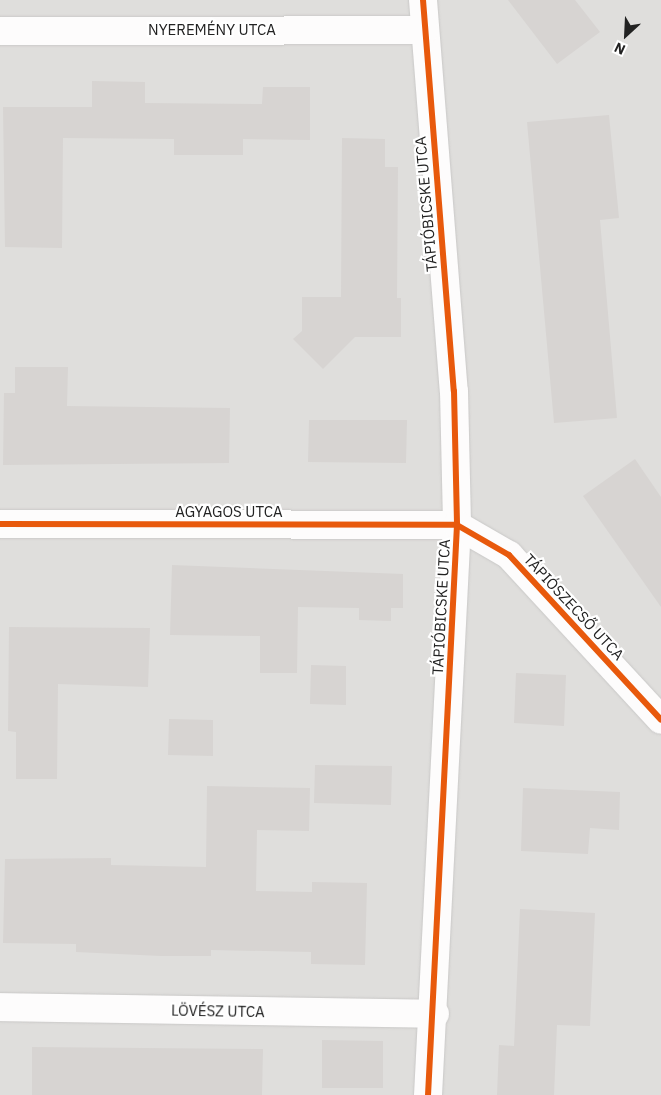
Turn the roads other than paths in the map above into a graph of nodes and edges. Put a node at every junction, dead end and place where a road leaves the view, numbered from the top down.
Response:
1 (423, 0) edge
2 (424, 30) junction
3 (0, 31) edge
4 (0, 524) edge
5 (458, 526) junction
6 (661, 720) edge
7 (0, 1007) edge
8 (435, 1014) junction
9 (428, 1095) edge

1 - 2 street, TÁPIÓBICSKE UTCA
2 - 3 street, NYEREMÉNY UTCA
2 - 5 street, TÁPIÓBICSKE UTCA
4 - 5 street, AGYAGOS UTCA
5 - 6 street, TÁPIÓSZECSŐ UTCA
5 - 8 street, TÁPIÓBICSKE UTCA
7 - 8 street, LÖVÉSZ UTCA
8 - 9 street, TÁPIÓBICSKE UTCA

